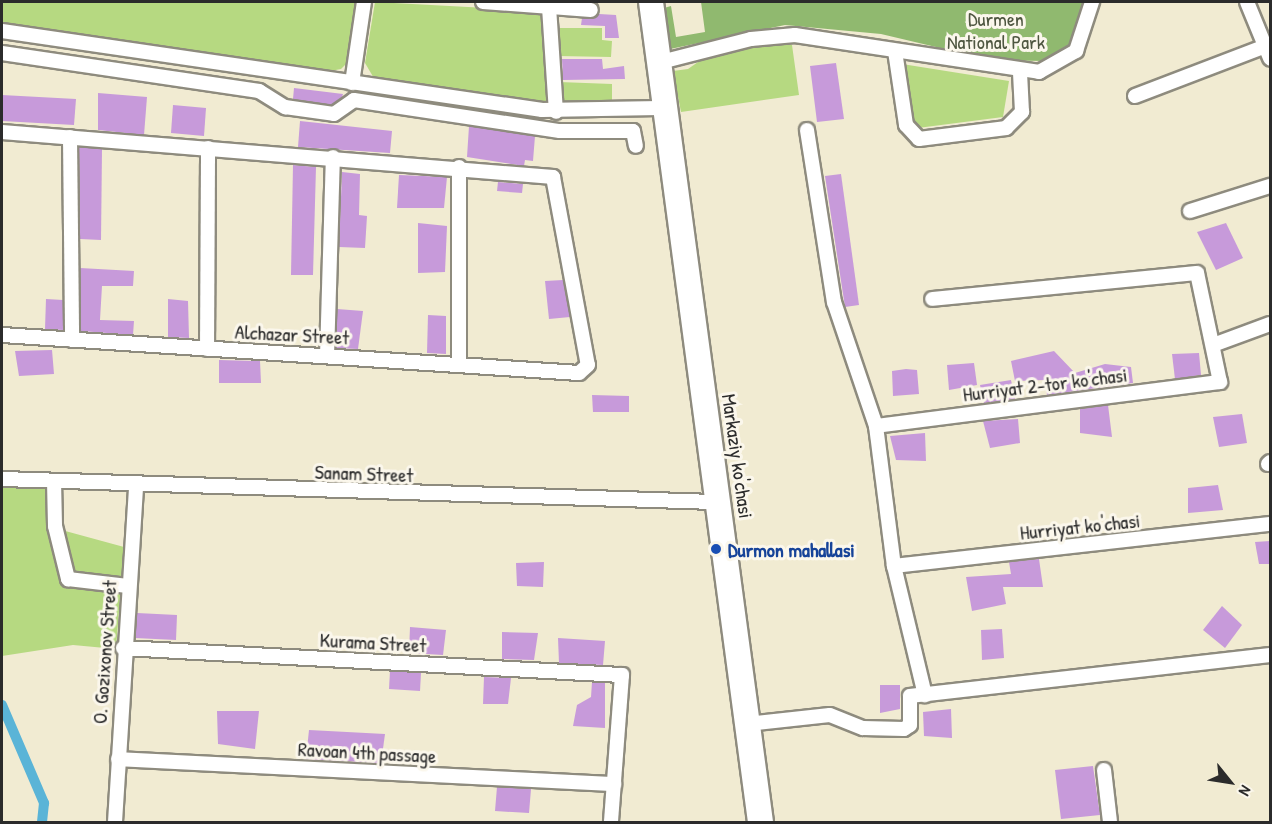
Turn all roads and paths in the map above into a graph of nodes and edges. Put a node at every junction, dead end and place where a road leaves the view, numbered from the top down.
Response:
1 (364, 2) edge
2 (483, 2) edge
3 (646, 2) edge
4 (657, 2) edge
5 (1092, 2) edge
6 (1247, 2) edge
7 (541, 5) edge
8 (591, 10) dead end
9 (2, 31) edge
10 (896, 51) junction
11 (1268, 52) edge
12 (2, 53) edge
13 (659, 62) junction
14 (1020, 72) junction
15 (352, 83) junction
16 (1135, 96) dead end
17 (660, 108) junction
18 (556, 111) junction
19 (807, 130) dead end
20 (2, 132) edge
21 (668, 133) junction
22 (70, 137) junction
23 (636, 146) dead end
24 (208, 148) junction
25 (333, 157) junction
26 (459, 167) junction
27 (1270, 186) edge
28 (1190, 211) dead end
29 (932, 299) dead end
30 (1270, 324) edge
31 (2, 335) edge
32 (72, 340) junction
33 (1213, 345) junction
34 (207, 349) junction
35 (327, 356) junction
36 (459, 364) junction
37 (701, 382) junction
38 (876, 426) junction
39 (2, 479) edge
40 (54, 481) junction
41 (136, 485) junction
42 (725, 501) junction
43 (709, 502) junction
44 (1270, 524) edge
45 (894, 566) junction
46 (128, 586) junction
47 (123, 648) junction
48 (1270, 656) edge
49 (926, 695) junction
50 (748, 724) junction
51 (118, 759) junction
52 (1104, 770) dead end
53 (614, 784) junction
54 (115, 822) edge
55 (611, 822) edge
56 (755, 822) edge
57 (766, 822) edge
58 (1110, 822) edge

1 - 15 street
2 - 7 street
3 - 13 street
4 - 13 street
5 - 14 street
6 - 11 street
7 - 8 street
7 - 18 street
9 - 15 street
10 - 13 street
10 - 14 street
10 - 14 street
11 - 16 street
12 - 23 street
13 - 17 street
13 - 21 street
15 - 18 street
17 - 18 street
17 - 21 street
19 - 38 street
20 - 22 street
21 - 37 street, Markaziy ko'chasi
22 - 24 street
22 - 32 street
24 - 25 street
24 - 34 street
25 - 26 street
25 - 35 street
26 - 36 street
26 - 36 street, Alchazar Street
27 - 28 street
29 - 33 street
30 - 33 street
31 - 32 street, Alchazar Street
32 - 34 street, Alchazar Street
33 - 38 street, Hurriyat 2-tor ko'chasi
34 - 35 street, Alchazar Street
35 - 36 street, Alchazar Street
37 - 42 street, Markaziy ko'chasi
37 - 43 street, Markaziy ko'chasi
38 - 45 street
39 - 40 street, Sanam Street
40 - 41 street, Sanam Street
40 - 46 street
41 - 43 street, Sanam Street
41 - 46 street, O. Gozixonov Street
42 - 43 street, Sanam Street
42 - 50 street, Markaziy ko'chasi
43 - 50 street, Markaziy ko'chasi
44 - 45 street, Hurriyat ko'chasi
45 - 49 street
46 - 47 street, O. Gozixonov Street
47 - 51 street, O. Gozixonov Street
47 - 53 street, Kurama Street
48 - 49 street
49 - 50 street
50 - 56 street, Markaziy ko'chasi
50 - 57 street, Markaziy ko'chasi
51 - 53 street, Ravoan 4th passage
51 - 54 street, O. Gozixonov Street
52 - 58 street
53 - 55 street

